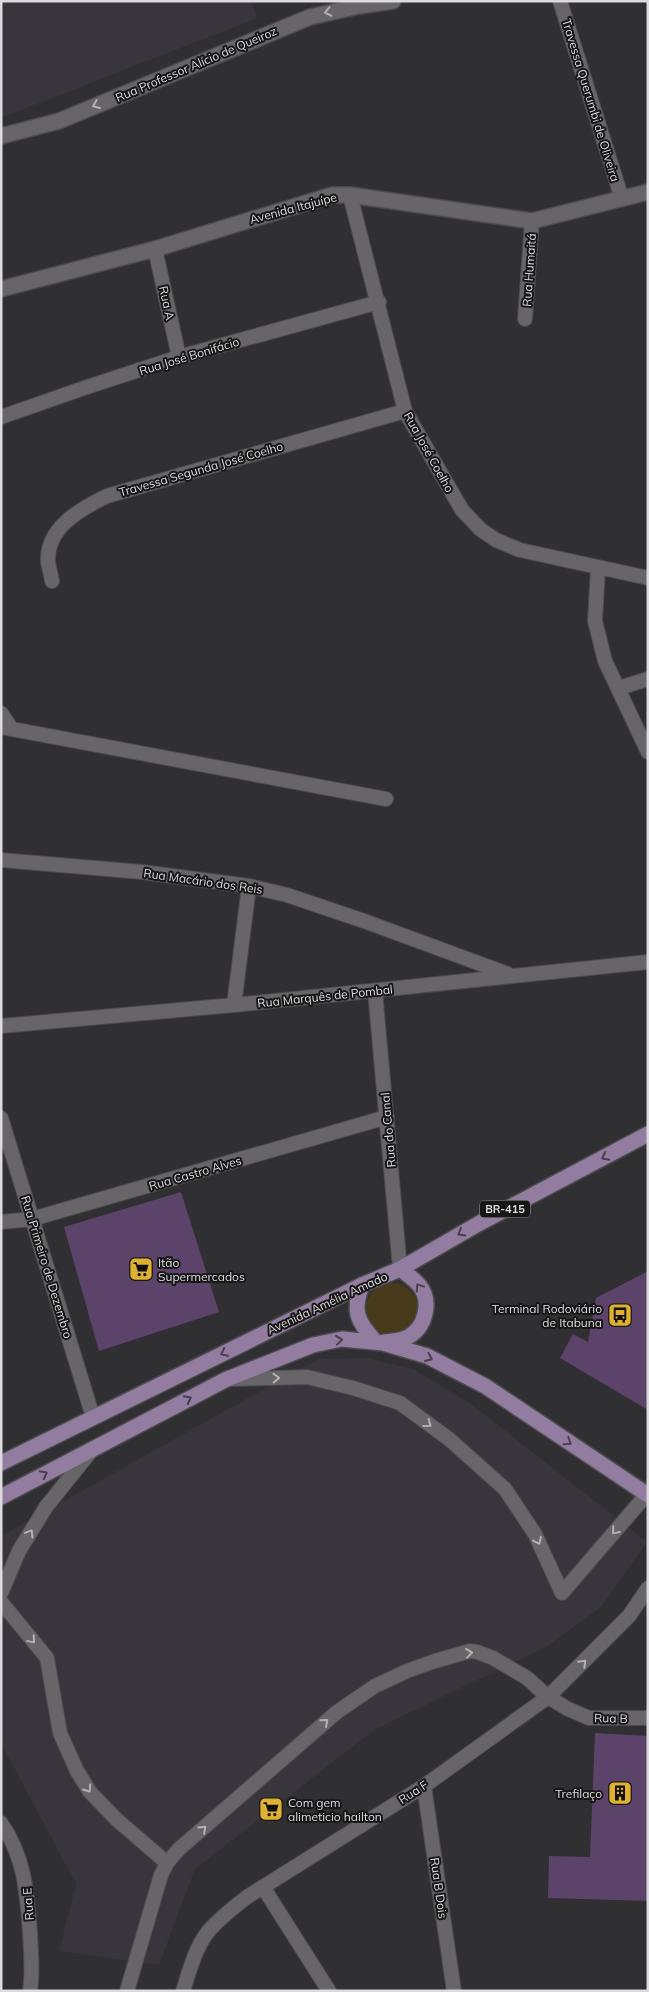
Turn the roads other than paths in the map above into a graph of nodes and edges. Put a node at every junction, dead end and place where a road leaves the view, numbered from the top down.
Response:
1 (393, 1) edge
2 (560, 1) edge
3 (1, 136) edge
4 (648, 192) edge
5 (350, 195) junction
6 (622, 200) junction
7 (532, 221) junction
8 (155, 249) junction
9 (1, 288) edge
10 (378, 302) junction
11 (525, 319) dead end
12 (179, 357) junction
13 (405, 411) junction
14 (1, 417) edge
15 (598, 568) junction
16 (648, 578) edge
17 (52, 581) dead end
18 (648, 679) edge
19 (619, 688) junction
20 (1, 713) edge
21 (6, 727) edge
22 (648, 752) edge
23 (386, 799) dead end
24 (1, 860) edge
25 (249, 886) junction
26 (648, 962) edge
27 (510, 975) junction
28 (375, 991) junction
29 (234, 1005) junction
30 (1, 1026) edge
31 (387, 1117) junction
32 (1, 1118) edge
33 (648, 1134) edge
34 (32, 1219) junction
35 (1, 1222) edge
36 (400, 1269) junction
37 (362, 1285) junction
38 (379, 1342) junction
39 (227, 1379) junction
40 (93, 1417) junction
41 (92, 1449) junction
42 (1, 1463) edge
43 (647, 1495) edge
44 (1, 1497) edge
45 (19, 1551) junction
46 (1, 1562) edge
47 (648, 1588) edge
48 (1, 1593) edge
49 (1, 1602) edge
50 (548, 1697) junction
51 (648, 1718) edge
52 (424, 1786) junction
53 (1, 1823) edge
54 (167, 1863) junction
55 (263, 1887) junction
56 (30, 1991) edge
57 (127, 1991) edge
58 (183, 1991) edge
59 (329, 1991) edge
60 (454, 1991) edge

1 -> 3 main road, Rua Professor Alício de Queiroz
2 - 6 street, Travessa Querumbi de Oliveira
4 - 6 main road, Avenida Itajuípe
5 - 7 main road, Avenida Itajuípe
5 - 8 main road, Avenida Itajuípe
5 - 10 street, Rua José Coelho
6 - 7 main road, Avenida Itajuípe
7 - 11 street, Rua Humaitá
8 - 9 main road, Avenida Itajuípe
8 - 12 street, Rua A
10 - 12 street, Rua José Bonifácio
10 - 13 street, Rua José Coelho
12 - 14 street, Rua José Bonifácio
13 - 15 street, Rua José Coelho
13 - 17 street, Travessa Segunda José Coelho
15 - 16 street, Rua José Coelho
15 - 19 street
18 - 19 street
19 - 22 street
20 - 21 street
21 - 23 street
24 - 25 street, Rua Macário dos Reis
25 - 27 street, Rua Macário dos Reis
25 - 29 street
26 - 27 street, Rua Marquês de Pombal
27 - 28 street, Rua Marquês de Pombal
28 - 29 street, Rua Marquês de Pombal
28 - 31 street, Rua do Canal
29 - 30 street, Rua Marquês de Pombal
31 - 34 street, Rua Castro Alves
31 - 36 street, Rua do Canal
32 - 34 street, Rua Primeiro de Dezembro
33 -> 36 main road, Avenida Amélia Amado / BR-415
34 - 35 street, Rua Castro Alves
34 - 40 street, Rua Primeiro de Dezembro
36 - 37 main road, Avenida Amélia Amado / BR-415
38 -> 36 main road
37 - 38 main road
37 -> 40 main road, Avenida Amélia Amado
39 -> 38 main road
38 -> 43 main road
41 -> 39 main road
39 - 43 street
40 - 42 main road, Avenida Amélia Amado
44 -> 41 main road
45 -> 41 street
45 - 46 street
45 - 48 street
50 -> 47 street, Rua F
49 -> 54 street
50 - 51 street, Rua B
50 - 52 street, Rua F
54 -> 50 street, Rua B
52 - 55 street, Rua F
52 - 60 street, Rua B Dois
53 - 56 street, Rua E
54 - 57 street
55 - 58 street, Rua F
55 - 59 street

